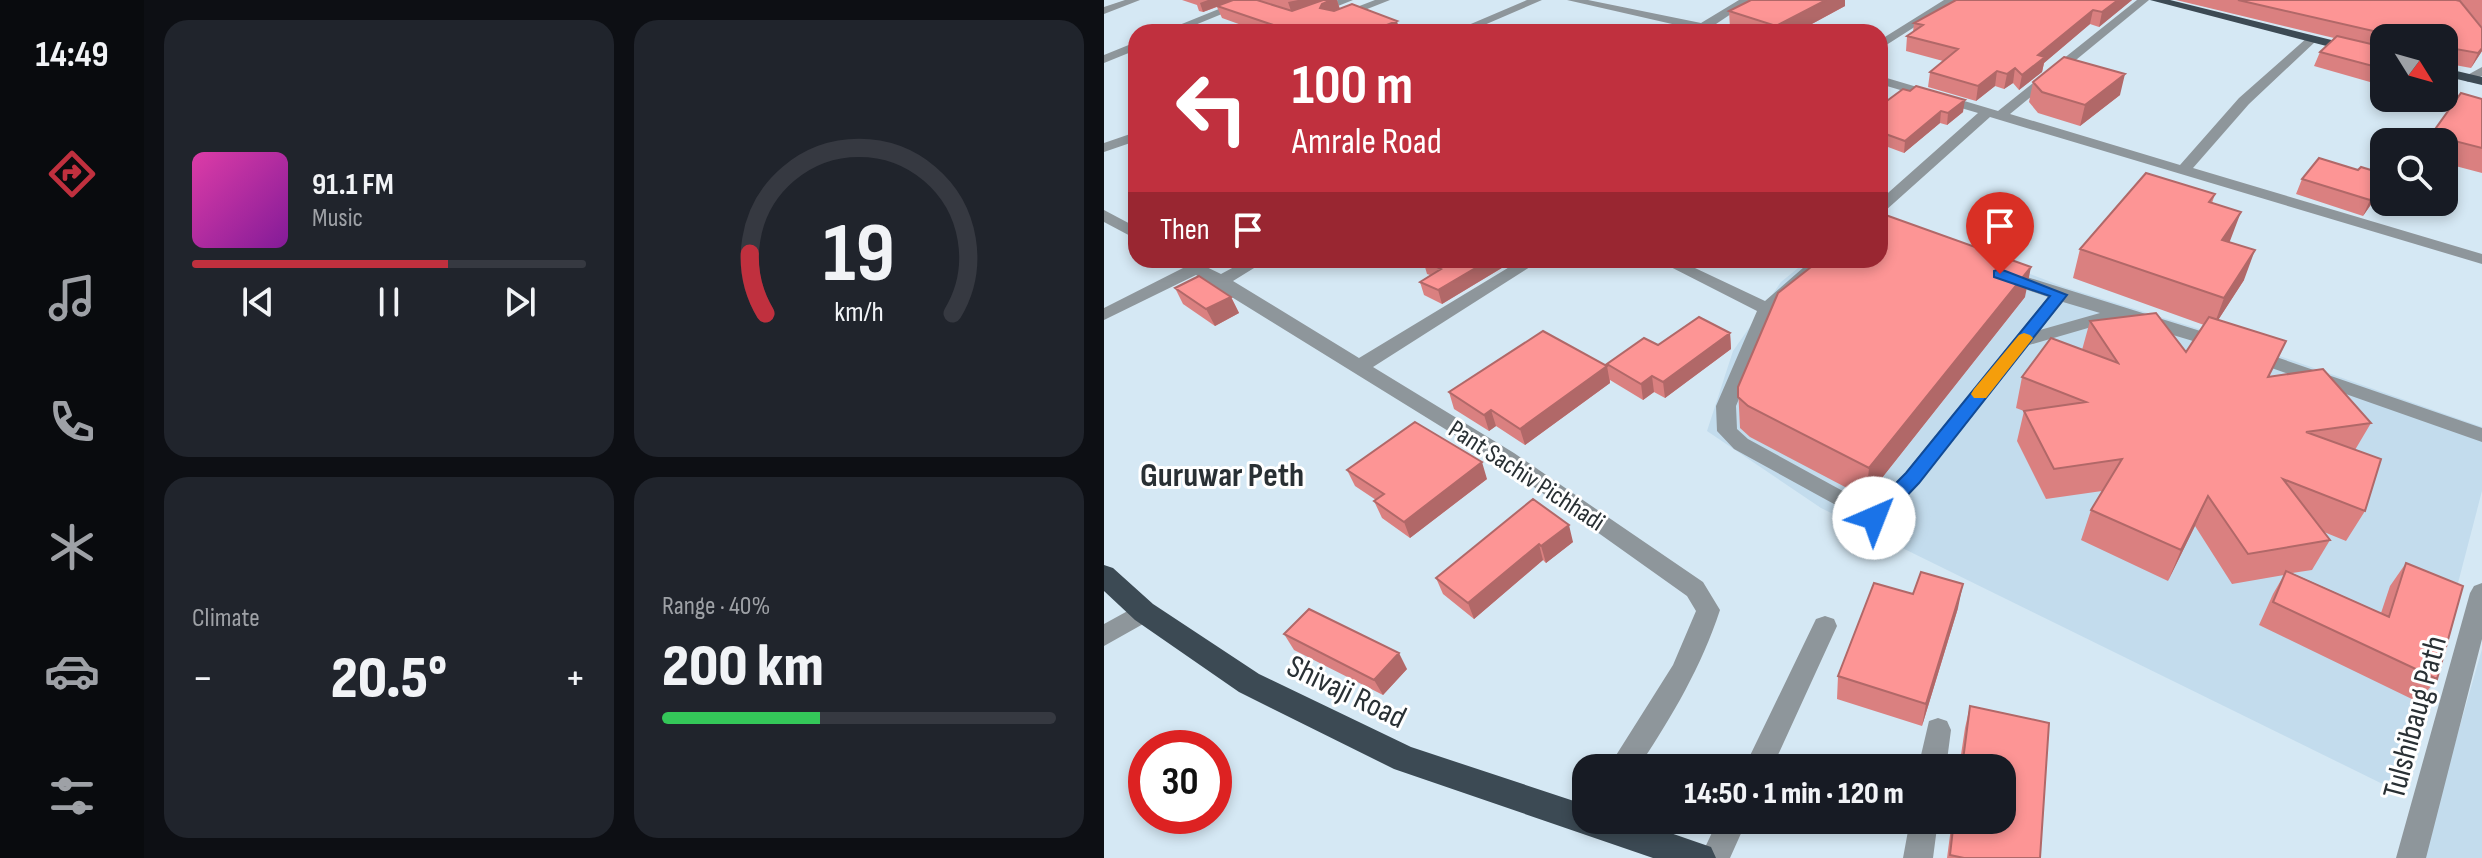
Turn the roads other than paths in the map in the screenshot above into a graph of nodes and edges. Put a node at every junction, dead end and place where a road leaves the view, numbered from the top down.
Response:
1 (1135, 0) edge
2 (1348, 0) edge
3 (1385, 0) edge
4 (1537, 0) edge
5 (1572, 0) edge
6 (1747, 0) edge
7 (1952, 0) edge
8 (2144, 0) edge
9 (2156, 0) edge
10 (1247, 2) edge
11 (1104, 11) edge
12 (1295, 18) edge
13 (1192, 24) edge
14 (1320, 24) edge
15 (1478, 24) edge
16 (1677, 24) edge
17 (1707, 24) edge
18 (2312, 39) junction
19 (1888, 40) edge
20 (1128, 49) edge
21 (2370, 54) edge
22 (1104, 59) edge
23 (1888, 82) edge
24 (1994, 114) junction
25 (1128, 139) edge
26 (1104, 148) edge
27 (2185, 168) junction
28 (1888, 201) edge
29 (1104, 215) edge
30 (1128, 229) edge
31 (2482, 259) edge
32 (1182, 268) edge
33 (1193, 268) edge
34 (1245, 268) edge
35 (1520, 268) edge
36 (1682, 268) edge
37 (1813, 268) edge
38 (1985, 269) edge
39 (1221, 281) junction
40 (2059, 295) junction
41 (1767, 309) junction
42 (2119, 313) junction
43 (1104, 315) edge
44 (2022, 341) junction
45 (1357, 368) junction
46 (2482, 435) edge
47 (1104, 575) edge
48 (2482, 593) edge
49 (1144, 612) junction
50 (1825, 626) dead end
51 (1104, 636) edge
52 (1938, 730) dead end
53 (1632, 754) edge
54 (1765, 754) edge
55 (1934, 754) edge
56 (1572, 814) edge
57 (1631, 834) edge
58 (1726, 834) edge
59 (1922, 834) edge
60 (1700, 858) edge
61 (1715, 858) edge
62 (1918, 858) edge
63 (2411, 858) edge

1 - 11 street
2 - 12 street
3 - 14 street
4 - 15 street
5 - 16 street
6 - 17 street
7 - 19 street
8 - 24 street
9 - 18 highway
10 - 13 street
18 - 21 highway
18 - 27 street
20 - 22 street
23 - 24 street
24 - 27 street
24 - 28 street
25 - 26 street
27 - 31 street
29 - 30 street
32 - 43 street
33 - 39 street, Pant Sachiv Pichhadi
34 - 39 street
35 - 45 street
36 - 41 street
37 - 41 street
38 - 40 street
39 - 45 street, Pant Sachiv Pichhadi
40 - 42 street
40 - 44 street
41 - 44 street
42 - 44 street
42 - 46 street
45 - 53 street, Pant Sachiv Pichhadi
47 - 49 highway, Shivaji Road
48 - 63 street, Tulshibaug Path
49 - 51 street
49 - 56 highway, Shivaji Road
50 - 54 street
52 - 55 street
57 - 60 highway, Shivaji Road
58 - 61 street
59 - 62 street

